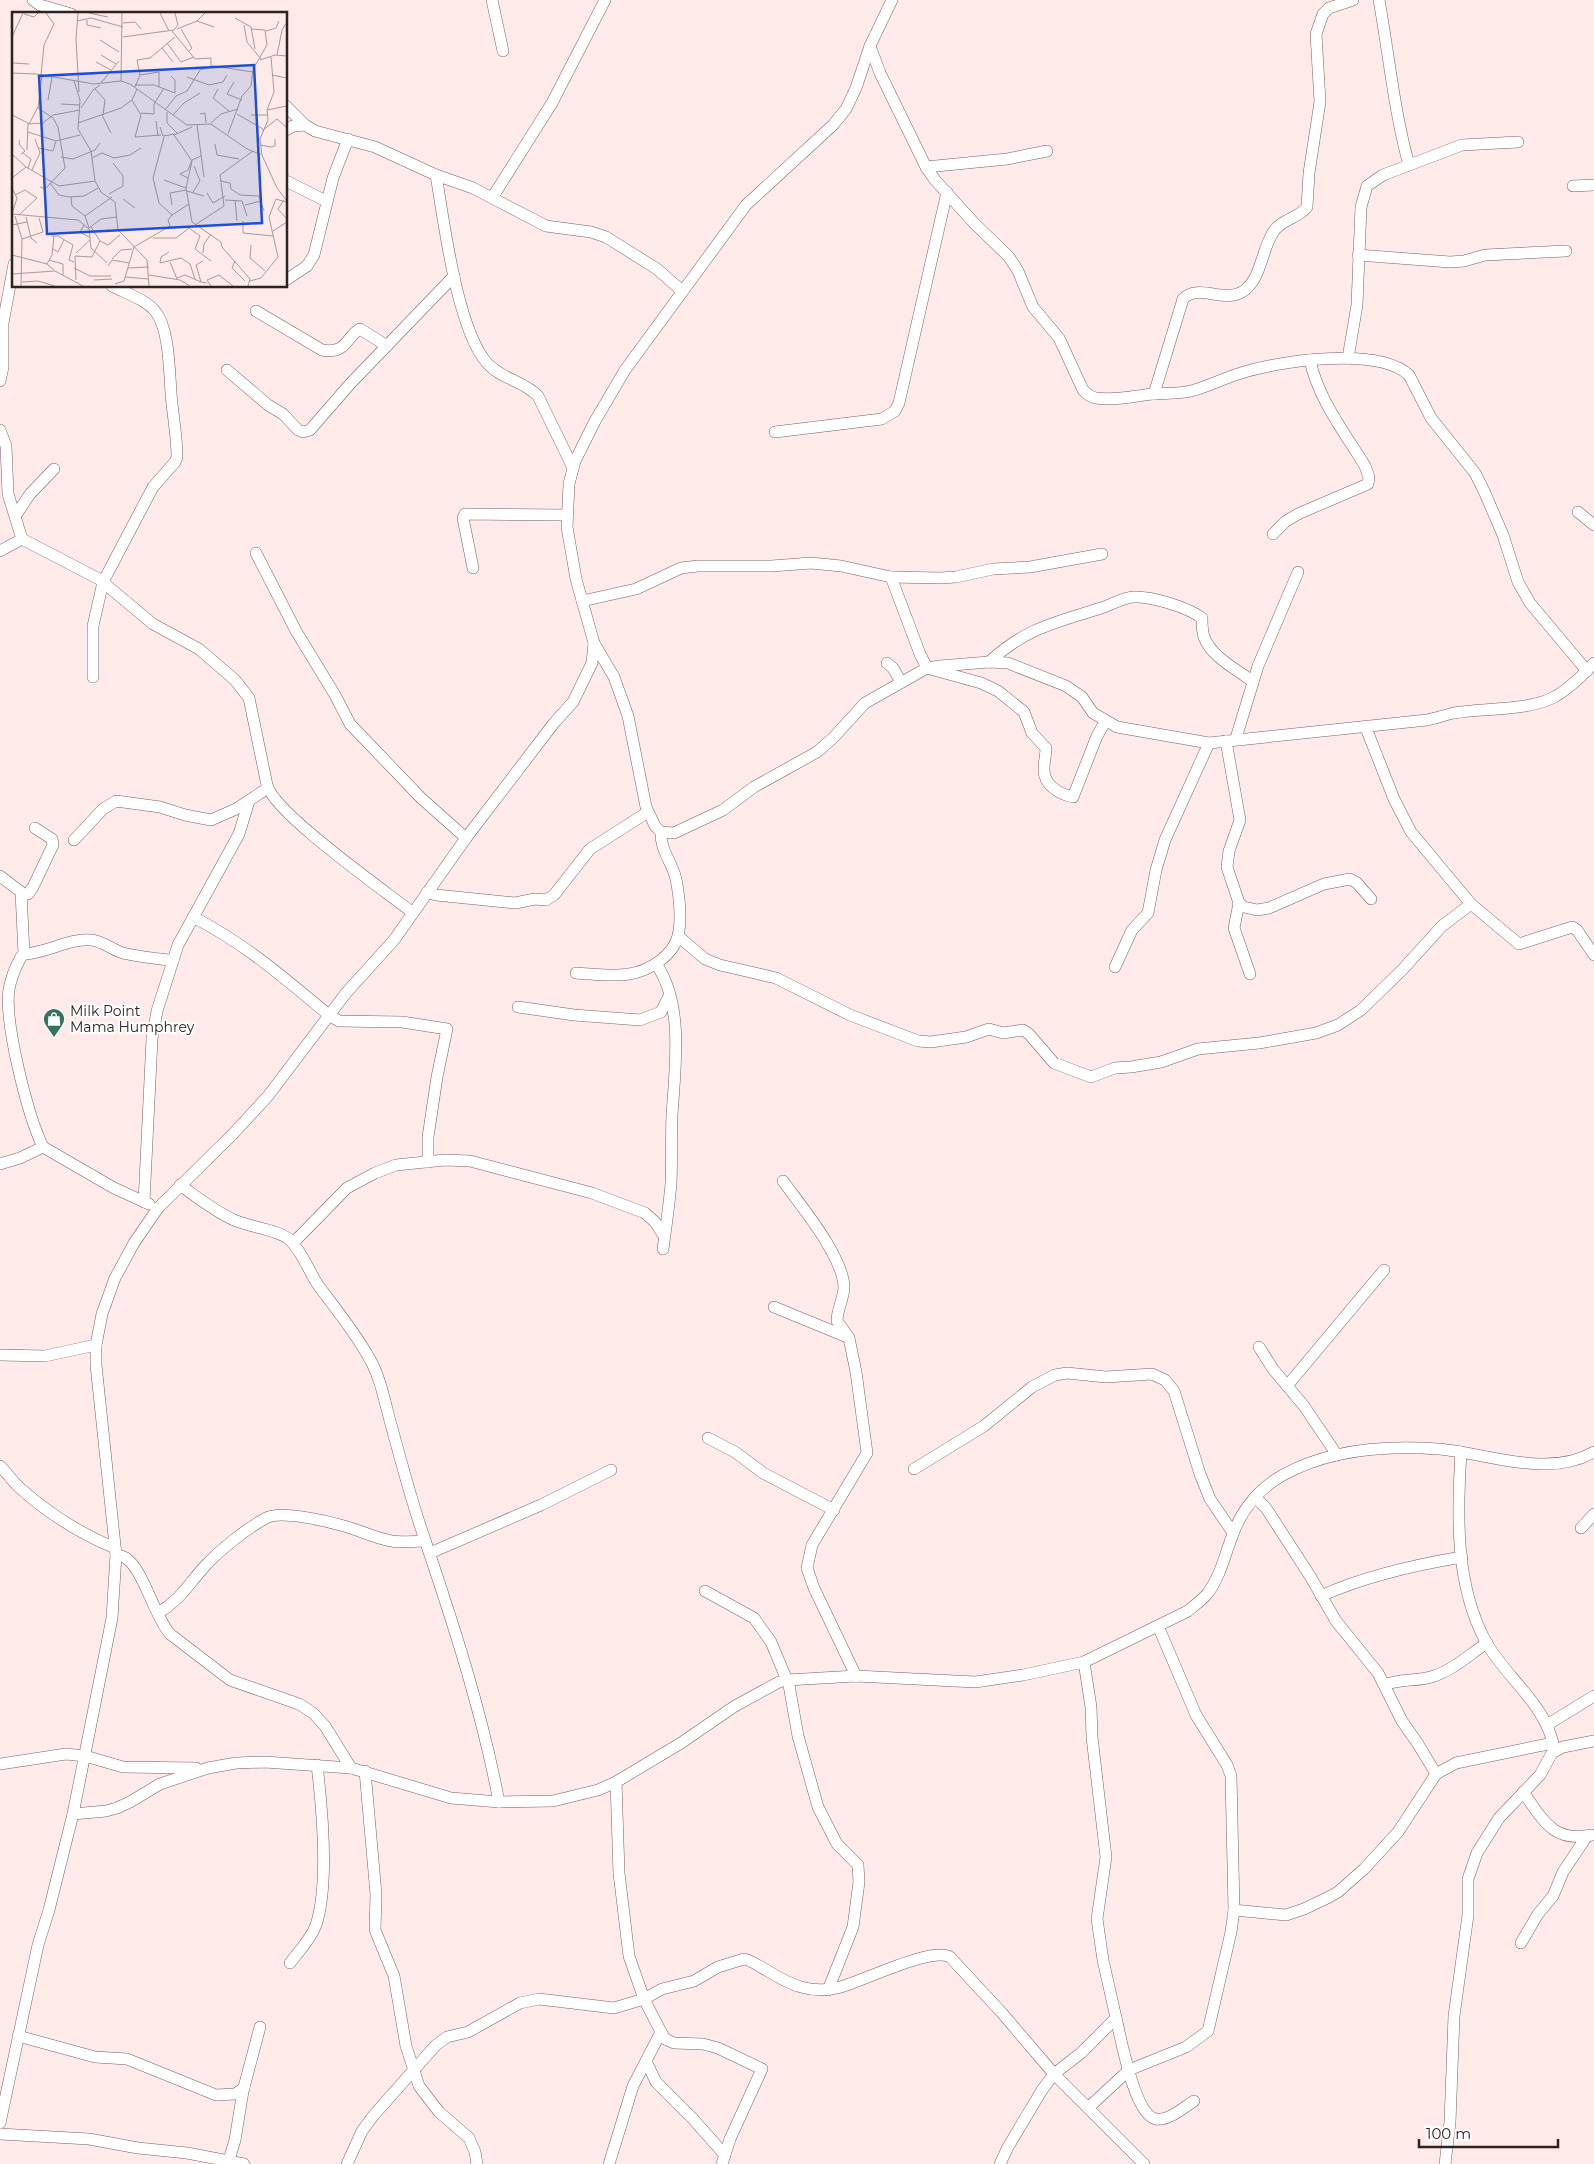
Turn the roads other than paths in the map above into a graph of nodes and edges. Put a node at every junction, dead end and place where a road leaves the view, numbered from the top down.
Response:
1 (33, 0) edge
2 (492, 0) edge
3 (605, 0) edge
4 (892, 0) edge
5 (1353, 0) edge
6 (1379, 0) edge
7 (64, 12) edge
8 (870, 46) junction
9 (503, 51) dead end
10 (288, 108) edge
11 (305, 125) junction
12 (288, 129) edge
13 (348, 139) junction
14 (1518, 142) dead end
15 (1047, 151) dead end
16 (1409, 165) junction
17 (926, 167) junction
18 (436, 175) junction
19 (288, 182) edge
20 (1594, 185) edge
21 (1574, 186) dead end
22 (947, 192) junction
23 (492, 198) junction
24 (326, 201) junction
25 (1566, 251) dead end
26 (1358, 255) junction
27 (12, 275) edge
28 (454, 276) junction
29 (288, 278) edge
30 (116, 288) edge
31 (682, 291) junction
32 (256, 310) dead end
33 (387, 346) junction
34 (1348, 358) junction
35 (1310, 360) junction
36 (227, 370) dead end
37 (0, 381) edge
38 (1154, 394) junction
39 (775, 432) dead end
40 (1, 433) edge
41 (54, 468) dead end
42 (573, 468) junction
43 (1578, 512) dead end
44 (16, 515) junction
45 (567, 515) junction
46 (1594, 525) edge
47 (1273, 534) dead end
48 (22, 539) junction
49 (0, 550) edge
50 (256, 553) dead end
51 (1102, 554) dead end
52 (473, 568) dead end
53 (1298, 572) dead end
54 (890, 576) junction
55 (103, 582) junction
56 (582, 601) junction
57 (594, 643) junction
58 (989, 662) junction
59 (887, 663) dead end
60 (1590, 667) edge
61 (927, 668) junction
62 (93, 677) dead end
63 (901, 682) junction
64 (1253, 682) junction
65 (1106, 722) junction
66 (1366, 728) junction
67 (1231, 740) junction
68 (1209, 743) junction
69 (268, 788) junction
70 (249, 801) junction
71 (648, 812) junction
72 (35, 828) dead end
73 (661, 832) junction
74 (466, 838) junction
75 (74, 840) dead end
76 (0, 876) edge
77 (428, 892) junction
78 (22, 894) junction
79 (1371, 899) dead end
80 (1240, 903) junction
81 (1471, 904) junction
82 (413, 913) junction
83 (193, 916) junction
84 (678, 936) junction
85 (24, 954) junction
86 (1594, 955) edge
87 (173, 960) junction
88 (657, 965) junction
89 (1116, 967) dead end
90 (576, 973) dead end
91 (1250, 974) dead end
92 (669, 996) junction
93 (518, 1008) dead end
94 (330, 1016) junction
95 (42, 1147) junction
96 (428, 1162) junction
97 (0, 1164) edge
98 (782, 1181) dead end
99 (180, 1185) junction
100 (144, 1202) junction
101 (158, 1208) junction
102 (664, 1236) junction
103 (293, 1243) junction
104 (663, 1249) dead end
105 (1384, 1270) dead end
106 (774, 1307) dead end
107 (849, 1338) junction
108 (96, 1346) junction
109 (1259, 1347) dead end
110 (0, 1355) edge
111 (1287, 1386) junction
112 (708, 1438) dead end
113 (1461, 1452) junction
114 (1594, 1452) edge
115 (1337, 1455) junction
116 (0, 1466) edge
117 (914, 1469) dead end
118 (611, 1470) dead end
119 (1255, 1497) junction
120 (834, 1510) junction
121 (1594, 1514) edge
122 (1581, 1528) dead end
123 (1233, 1534) junction
124 (425, 1541) junction
125 (115, 1552) junction
126 (430, 1553) junction
127 (1462, 1556) junction
128 (705, 1590) dead end
129 (1321, 1596) junction
130 (158, 1613) junction
131 (1158, 1626) junction
132 (1487, 1642) junction
133 (1084, 1662) junction
134 (856, 1676) junction
135 (787, 1680) junction
136 (1384, 1686) junction
137 (1594, 1696) edge
138 (1547, 1725) junction
139 (1594, 1741) edge
140 (1554, 1747) junction
141 (85, 1756) junction
142 (0, 1764) edge
143 (317, 1765) junction
144 (208, 1768) junction
145 (351, 1768) junction
146 (365, 1771) junction
147 (1436, 1774) junction
148 (616, 1782) junction
149 (1523, 1792) junction
150 (499, 1802) junction
151 (73, 1814) junction
152 (1591, 1836) edge
153 (1234, 1910) junction
154 (1521, 1943) dead end
155 (290, 1963) dead end
156 (828, 1990) junction
157 (644, 1999) junction
158 (1116, 2018) junction
159 (260, 2027) dead end
160 (661, 2032) junction
161 (18, 2036) junction
162 (646, 2061) junction
163 (1129, 2070) junction
164 (414, 2071) junction
165 (1054, 2074) junction
166 (244, 2088) junction
167 (1194, 2101) dead end
168 (1088, 2108) junction
169 (0, 2122) edge
170 (0, 2134) edge
171 (229, 2160) junction
172 (723, 2160) edge
173 (244, 2164) edge
174 (347, 2164) edge
175 (477, 2164) edge
176 (608, 2164) edge
177 (1000, 2164) edge
178 (1144, 2164) edge
179 (1445, 2164) edge

1 - 7 street
2 - 9 street
3 - 23 street
4 - 8 street
5 - 38 street
6 - 16 street
8 - 17 street
8 - 31 street
10 - 11 street
11 - 12 street
11 - 13 street
13 - 18 street
13 - 24 street
14 - 16 street
15 - 17 street
16 - 26 street
17 - 22 street
18 - 23 street
18 - 28 street
19 - 24 street
20 - 21 street
22 - 38 street
22 - 39 street
23 - 31 street
24 - 29 street
25 - 26 street
26 - 34 street
27 - 37 street
28 - 33 street
28 - 42 street
30 - 55 street
31 - 42 street
32 - 33 street
33 - 36 street
34 - 35 street
34 - 60 street
35 - 38 street
35 - 47 street
40 - 44 street
41 - 44 street
42 - 45 street
43 - 46 street
44 - 48 street
45 - 52 street
45 - 56 street
48 - 49 street
48 - 55 street
50 - 74 street
51 - 54 street
53 - 64 street
54 - 56 street
54 - 61 street
55 - 62 street
55 - 69 street
56 - 57 street
57 - 71 street
57 - 74 street
58 - 61 street
58 - 64 street
58 - 65 street
59 - 63 street
60 - 66 street
61 - 63 street
61 - 65 street
63 - 73 street
64 - 67 street
65 - 68 street
66 - 67 street
66 - 81 street
67 - 68 street
67 - 80 street
68 - 89 street
69 - 70 street
69 - 82 street
70 - 75 street
70 - 83 street
71 - 73 street
71 - 77 street
72 - 78 street
73 - 84 street
74 - 77 street
76 - 78 street
77 - 82 street
78 - 85 street
79 - 80 street
80 - 91 street
81 - 84 street
81 - 86 street
82 - 94 street
83 - 87 street
83 - 94 street
84 - 88 street
85 - 87 street
85 - 95 street
87 - 100 street
88 - 90 street
88 - 92 street
92 - 93 street
92 - 102 street
94 - 96 street
94 - 99 street
95 - 97 street
95 - 100 street
96 - 102 street
96 - 103 street
98 - 107 street
99 - 101 street
99 - 103 street
100 - 101 street
101 - 108 street
102 - 104 street
103 - 124 street
105 - 111 street
106 - 107 street
107 - 120 street
108 - 110 street
108 - 125 street
109 - 111 street
111 - 115 street
112 - 120 street
113 - 114 street
113 - 115 street
113 - 127 street
115 - 119 street
116 - 125 street
117 - 123 street
118 - 126 street
119 - 123 street
119 - 129 street
120 - 134 street
121 - 122 street
123 - 131 street
124 - 126 street
124 - 130 street
125 - 130 street
125 - 141 street
126 - 150 street
127 - 129 street
127 - 132 street
128 - 135 street
129 - 136 street
130 - 145 street
131 - 133 street
131 - 153 street
132 - 136 street
132 - 138 street
133 - 134 street
133 - 158 street
134 - 135 street
135 - 148 street
135 - 156 street
136 - 147 street
137 - 138 street
138 - 140 street
139 - 140 street
140 - 147 street
140 - 149 street
141 - 142 street
141 - 144 street
141 - 151 street
143 - 144 street
143 - 145 street
143 - 155 street
144 - 151 street
145 - 146 street
146 - 150 street
146 - 164 street
147 - 153 street
148 - 150 street
148 - 157 street
149 - 152 street
149 - 179 street
151 - 161 street
152 - 154 street
153 - 163 street
156 - 157 street
156 - 165 street
157 - 160 street
157 - 164 street
158 - 163 street
158 - 165 street
159 - 166 street
160 - 162 street
160 - 172 street
161 - 166 street
161 - 169 street
162 - 172 street
162 - 176 street
163 - 167 street
163 - 168 street
164 - 174 street
164 - 175 street
165 - 168 street
165 - 177 street
166 - 171 street
168 - 178 street
170 - 171 street
171 - 173 street

